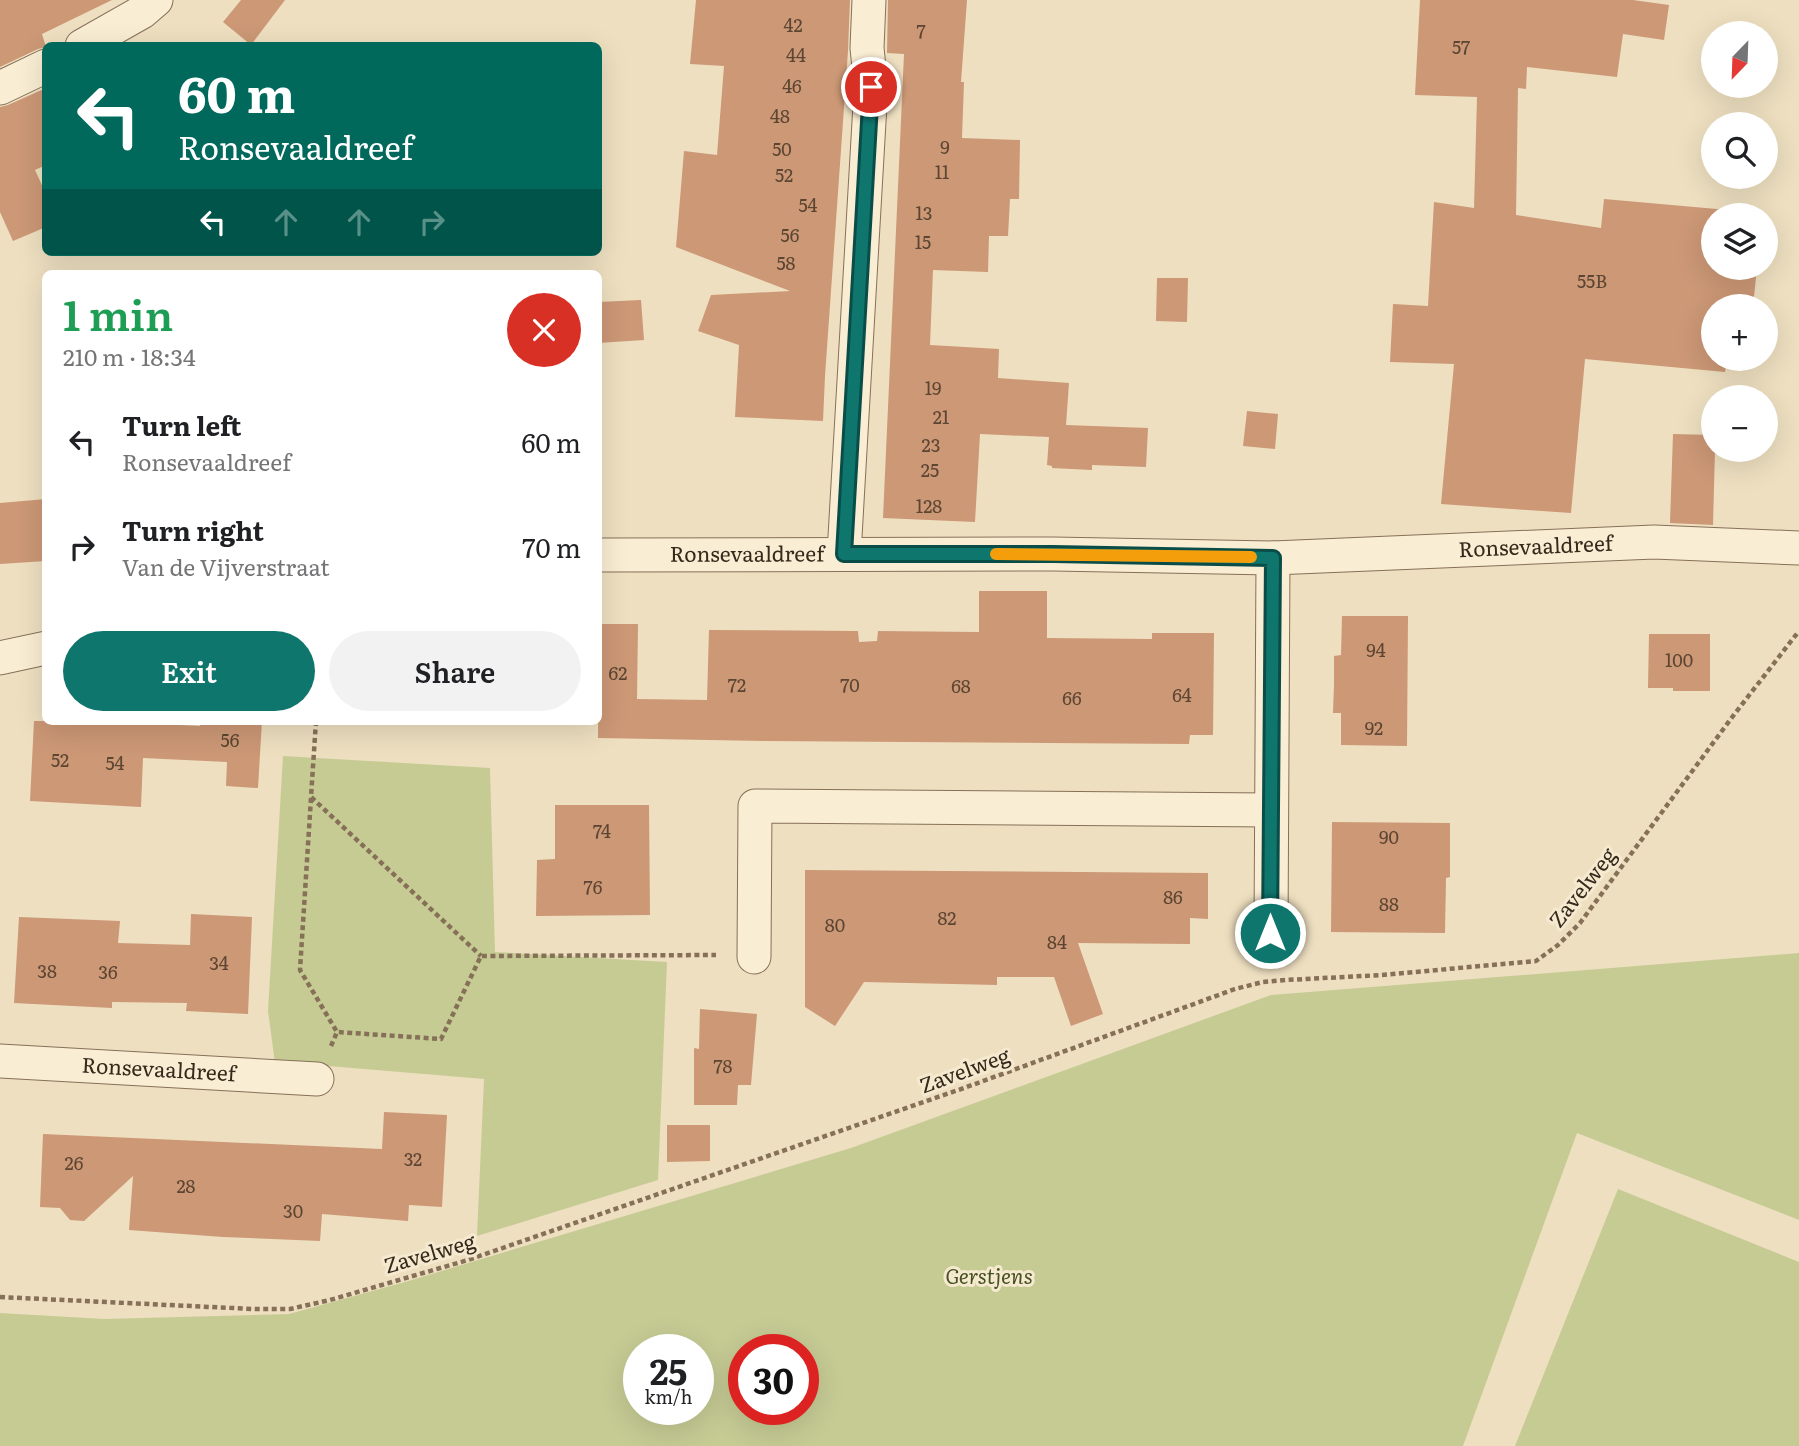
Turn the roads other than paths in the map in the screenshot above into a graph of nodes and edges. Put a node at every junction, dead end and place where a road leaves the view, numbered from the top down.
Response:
1 (156, 0) edge
2 (869, 0) edge
3 (89, 42) edge
4 (42, 67) edge
5 (0, 88) edge
6 (1799, 548) edge
7 (844, 554) junction
8 (602, 555) edge
9 (1273, 558) junction
10 (42, 649) edge
11 (0, 658) edge
12 (1270, 810) junction
13 (1270, 933) dead end
14 (754, 957) road end
15 (0, 1061) edge
16 (317, 1079) road end

1 - 3 street
2 - 7 street
4 - 5 street
6 - 9 street, Ronsevaaldreef
7 - 8 street, Ronsevaaldreef
7 - 9 street, Ronsevaaldreef
9 - 12 street
10 - 11 street
12 - 13 street
12 - 14 street
15 - 16 street, Ronsevaaldreef

